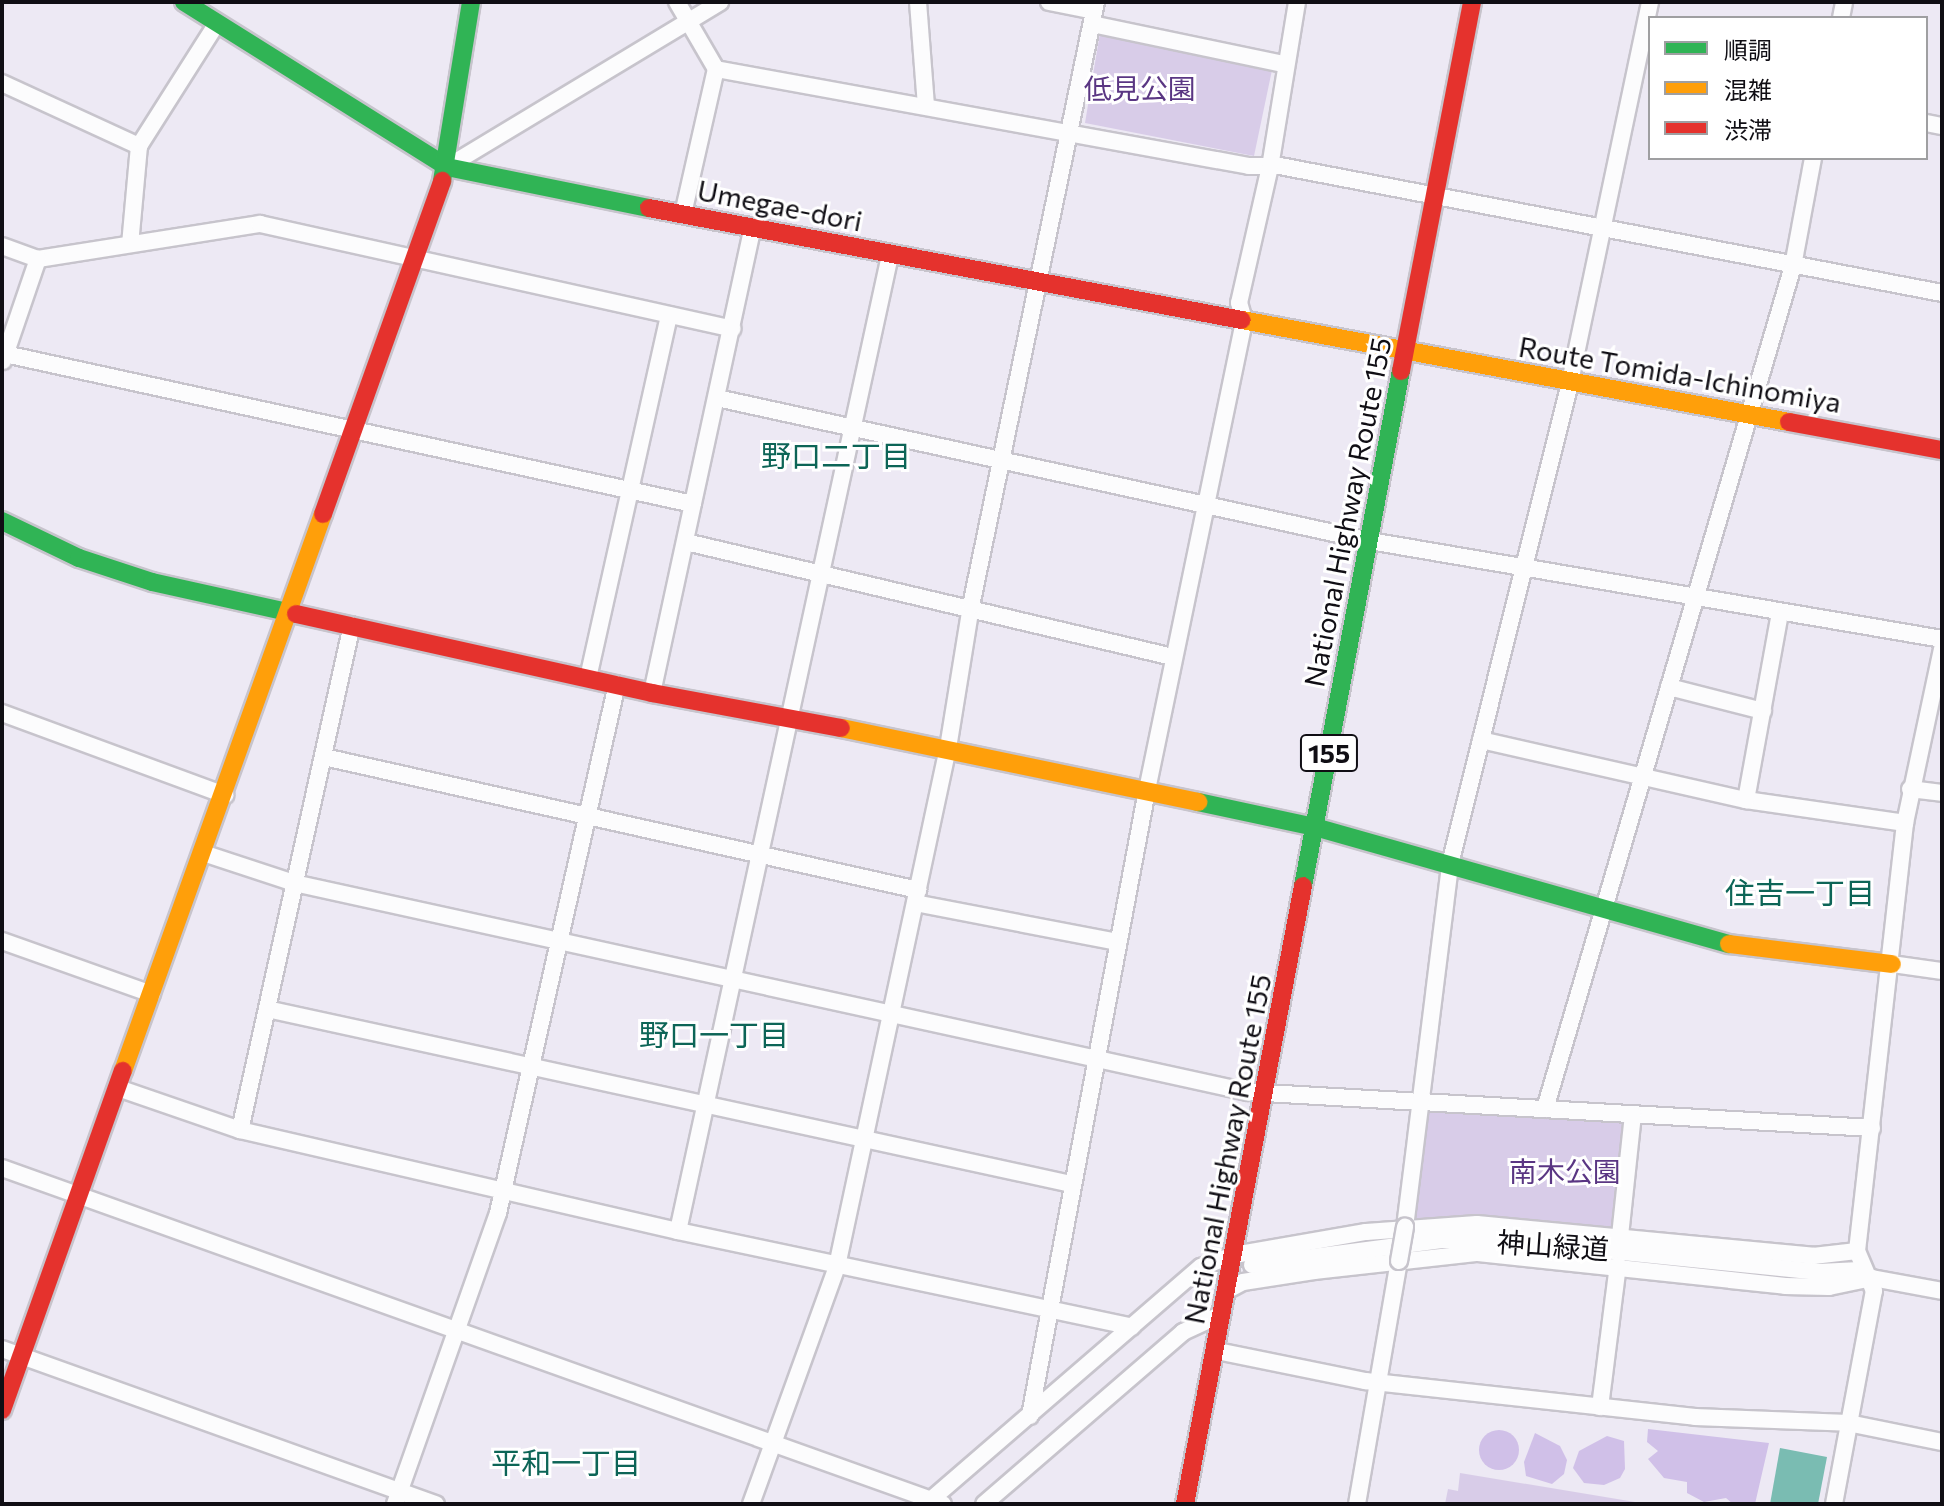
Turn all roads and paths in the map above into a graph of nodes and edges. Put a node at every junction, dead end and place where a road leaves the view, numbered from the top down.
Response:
1 (184, 2) edge
2 (677, 2) edge
3 (720, 2) edge
4 (918, 2) edge
5 (1049, 2) edge
6 (1297, 2) edge
7 (1472, 2) edge
8 (466, 5) edge
9 (1094, 12) edge
10 (688, 21) junction
11 (217, 23) junction
12 (1648, 25) edge
13 (1284, 64) junction
14 (716, 69) junction
15 (1644, 72) edge
16 (2, 83) edge
17 (926, 106) junction
18 (1071, 132) junction
19 (139, 146) junction
20 (1813, 160) edge
21 (447, 167) junction
22 (1270, 167) junction
23 (1434, 198) junction
24 (683, 214) junction
25 (752, 229) junction
26 (1605, 231) junction
27 (130, 244) junction
28 (2, 246) edge
29 (890, 255) junction
30 (415, 258) junction
31 (38, 259) junction
32 (1793, 266) junction
33 (1041, 283) junction
34 (1942, 293) edge
35 (669, 315) junction
36 (1244, 320) junction
37 (732, 329) junction
38 (1408, 352) junction
39 (4, 358) edge
40 (1570, 382) junction
41 (717, 398) junction
42 (1749, 414) junction
43 (853, 426) junction
44 (354, 432) junction
45 (1942, 450) edge
46 (1003, 460) junction
47 (630, 490) junction
48 (693, 504) junction
49 (1208, 504) junction
50 (2, 521) edge
51 (1370, 541) junction
52 (686, 542) junction
53 (1524, 568) junction
54 (819, 572) junction
55 (1697, 599) junction
56 (971, 606) junction
57 (288, 611) junction
58 (1780, 612) junction
59 (352, 625) junction
60 (1942, 639) edge
61 (1942, 649) edge
62 (1173, 657) junction
63 (588, 678) junction
64 (617, 684) junction
65 (1669, 687) junction
66 (652, 693) junction
67 (1763, 711) junction
68 (2, 713) edge
69 (787, 720) junction
70 (1481, 740) junction
71 (948, 748) junction
72 (324, 757) junction
73 (1640, 777) junction
74 (1910, 789) junction
75 (1147, 790) junction
76 (1942, 793) edge
77 (225, 795) junction
78 (1746, 800) junction
79 (587, 815) junction
80 (1905, 823) junction
81 (1315, 827) junction
82 (203, 853) junction
83 (760, 855) junction
84 (1450, 864) junction
85 (294, 883) junction
86 (916, 897) junction
87 (1604, 908) junction
88 (2, 941) edge
89 (560, 942) junction
90 (1118, 942) junction
91 (1892, 964) junction
92 (1942, 971) edge
93 (731, 979) junction
94 (152, 994) junction
95 (267, 1009) junction
96 (891, 1015) junction
97 (1097, 1059) junction
98 (532, 1067) junction
99 (118, 1088) junction
100 (1266, 1095) junction
101 (1422, 1103) junction
102 (705, 1105) junction
103 (1545, 1109) junction
104 (1633, 1115) junction
105 (1872, 1128) junction
106 (240, 1130) junction
107 (865, 1141) junction
108 (2, 1168) edge
109 (1071, 1184) junction
110 (503, 1191) junction
111 (79, 1195) junction
112 (1405, 1227) junction
113 (678, 1231) junction
114 (1620, 1236) junction
115 (1857, 1251) junction
116 (1234, 1255) junction
117 (1399, 1261) junction
118 (1252, 1265) dead end
119 (1618, 1265) junction
120 (837, 1266) junction
121 (1855, 1270) dead end
122 (1872, 1278) junction
123 (1228, 1290) junction
124 (1942, 1291) edge
125 (1048, 1310) junction
126 (1224, 1314) junction
127 (1132, 1327) junction
128 (456, 1329) junction
129 (2, 1349) edge
130 (1217, 1351) junction
131 (21, 1356) junction
132 (1378, 1382) junction
133 (1600, 1407) junction
134 (2, 1410) edge
135 (1030, 1416) junction
136 (1848, 1423) junction
137 (1942, 1442) edge
138 (773, 1443) junction
139 (398, 1498) edge
140 (933, 1502) edge
141 (436, 1504) edge
142 (751, 1504) edge
143 (984, 1504) edge
144 (1185, 1504) edge
145 (1357, 1504) edge
146 (1834, 1504) edge

1 - 11 main road, Umegae-dori
2 - 10 street
3 - 10 street
4 - 17 street
5 - 9 street
6 - 13 street
7 - 23 main road, National Highway Route 155 / 155
8 - 21 main road
9 - 13 street
9 - 18 street
10 - 14 street
10 - 21 street
11 - 19 street
11 - 21 main road, Umegae-dori
12 - 15 street
13 - 22 street
14 - 17 street
14 - 24 street
15 - 26 street
16 - 19 street
17 - 18 street
18 - 22 street
18 - 33 street
19 - 27 street
20 - 32 street
21 - 24 main road, Umegae-dori
21 - 30 main road
22 - 23 street
22 - 36 street
23 - 26 street
23 - 38 main road, National Highway Route 155 / 155
24 - 25 main road, Umegae-dori
25 - 29 main road, Umegae-dori
25 - 37 street
26 - 32 street
26 - 40 street
27 - 30 street
27 - 31 street
28 - 31 street
29 - 33 main road, Umegae-dori
29 - 43 street
30 - 35 street
30 - 44 main road
31 - 39 street
32 - 34 street
32 - 42 street
33 - 36 main road, Umegae-dori
33 - 46 street
35 - 37 street
35 - 47 street
36 - 38 main road, Umegae-dori
36 - 49 street
37 - 41 street
38 - 40 main road, Route Tomida-Ichinomiya
38 - 51 main road, National Highway Route 155 / 155
39 - 44 street
40 - 42 main road, Route Tomida-Ichinomiya
40 - 53 street
41 - 43 street
41 - 48 street
42 - 45 main road, Route Tomida-Ichinomiya
42 - 55 street
43 - 46 street
43 - 54 street
44 - 47 street
44 - 57 main road
46 - 49 street
46 - 56 street
47 - 48 street
47 - 63 street
48 - 52 street
49 - 51 street
49 - 62 street
50 - 57 main road
51 - 53 street
51 - 81 main road, National Highway Route 155 / 155
52 - 54 street
52 - 66 street
53 - 55 street
53 - 70 street
54 - 56 street
54 - 69 street
55 - 58 street
55 - 65 street
56 - 62 street
56 - 71 street
57 - 59 main road
57 - 77 main road
58 - 60 street
58 - 67 street
59 - 63 main road
59 - 72 street
61 - 74 street
62 - 75 street
63 - 64 main road
64 - 66 main road
64 - 79 street
65 - 67 street
65 - 73 street
66 - 69 main road
67 - 78 street
68 - 77 street
69 - 71 main road
69 - 83 street
70 - 73 street
70 - 84 street
71 - 75 main road
71 - 86 street
72 - 79 street
72 - 85 street
73 - 78 street
73 - 87 street
74 - 76 street
74 - 80 street
75 - 81 main road
75 - 90 street
77 - 82 main road
78 - 80 street
79 - 83 street
79 - 89 street
80 - 91 street
81 - 84 main road
81 - 100 main road, National Highway Route 155 / 155
82 - 85 street
82 - 94 main road
83 - 86 street
83 - 93 street
84 - 87 main road
84 - 101 street
85 - 89 street
85 - 95 street
86 - 90 street
86 - 96 street
87 - 91 main road
87 - 103 street
88 - 94 street
89 - 93 street
89 - 98 street
90 - 97 street
91 - 92 street
91 - 105 street
93 - 96 street
93 - 102 street
94 - 99 main road
95 - 98 street
95 - 106 street
96 - 97 street
96 - 107 street
97 - 100 street
97 - 109 street
98 - 102 street
98 - 110 street
99 - 106 street
99 - 111 main road
100 - 101 street
100 - 116 main road, National Highway Route 155 / 155
101 - 103 street
101 - 112 street
102 - 107 street
102 - 113 street
103 - 104 street
104 - 105 street
104 - 114 street
105 - 115 street
106 - 110 street
107 - 109 street
107 - 120 street
108 - 111 street
109 - 125 street
110 - 113 street
110 - 128 street
111 - 128 street
111 - 131 main road
112 - 114 street
112 - 116 street
112 - 117 street, bridge
113 - 120 street
114 - 115 street
115 - 122 street
116 - 123 main road, National Highway Route 155 / 155
116 - 127 street
117 - 119 street
117 - 123 street
117 - 132 street
118 - 121 street, 神山緑道
119 - 122 street
119 - 133 street
120 - 125 street
120 - 138 street
122 - 124 street
122 - 136 street
123 - 126 main road, National Highway Route 155 / 155
125 - 127 street
125 - 135 street
126 - 130 main road, National Highway Route 155 / 155
126 - 143 street
127 - 135 street
128 - 138 street
128 - 139 street
129 - 131 street
130 - 132 street
130 - 144 main road, National Highway Route 155 / 155
131 - 134 main road
131 - 139 street
132 - 133 street
132 - 145 street
133 - 136 street
135 - 140 street
136 - 137 street
136 - 146 street
138 - 140 street
138 - 142 street
139 - 141 street

